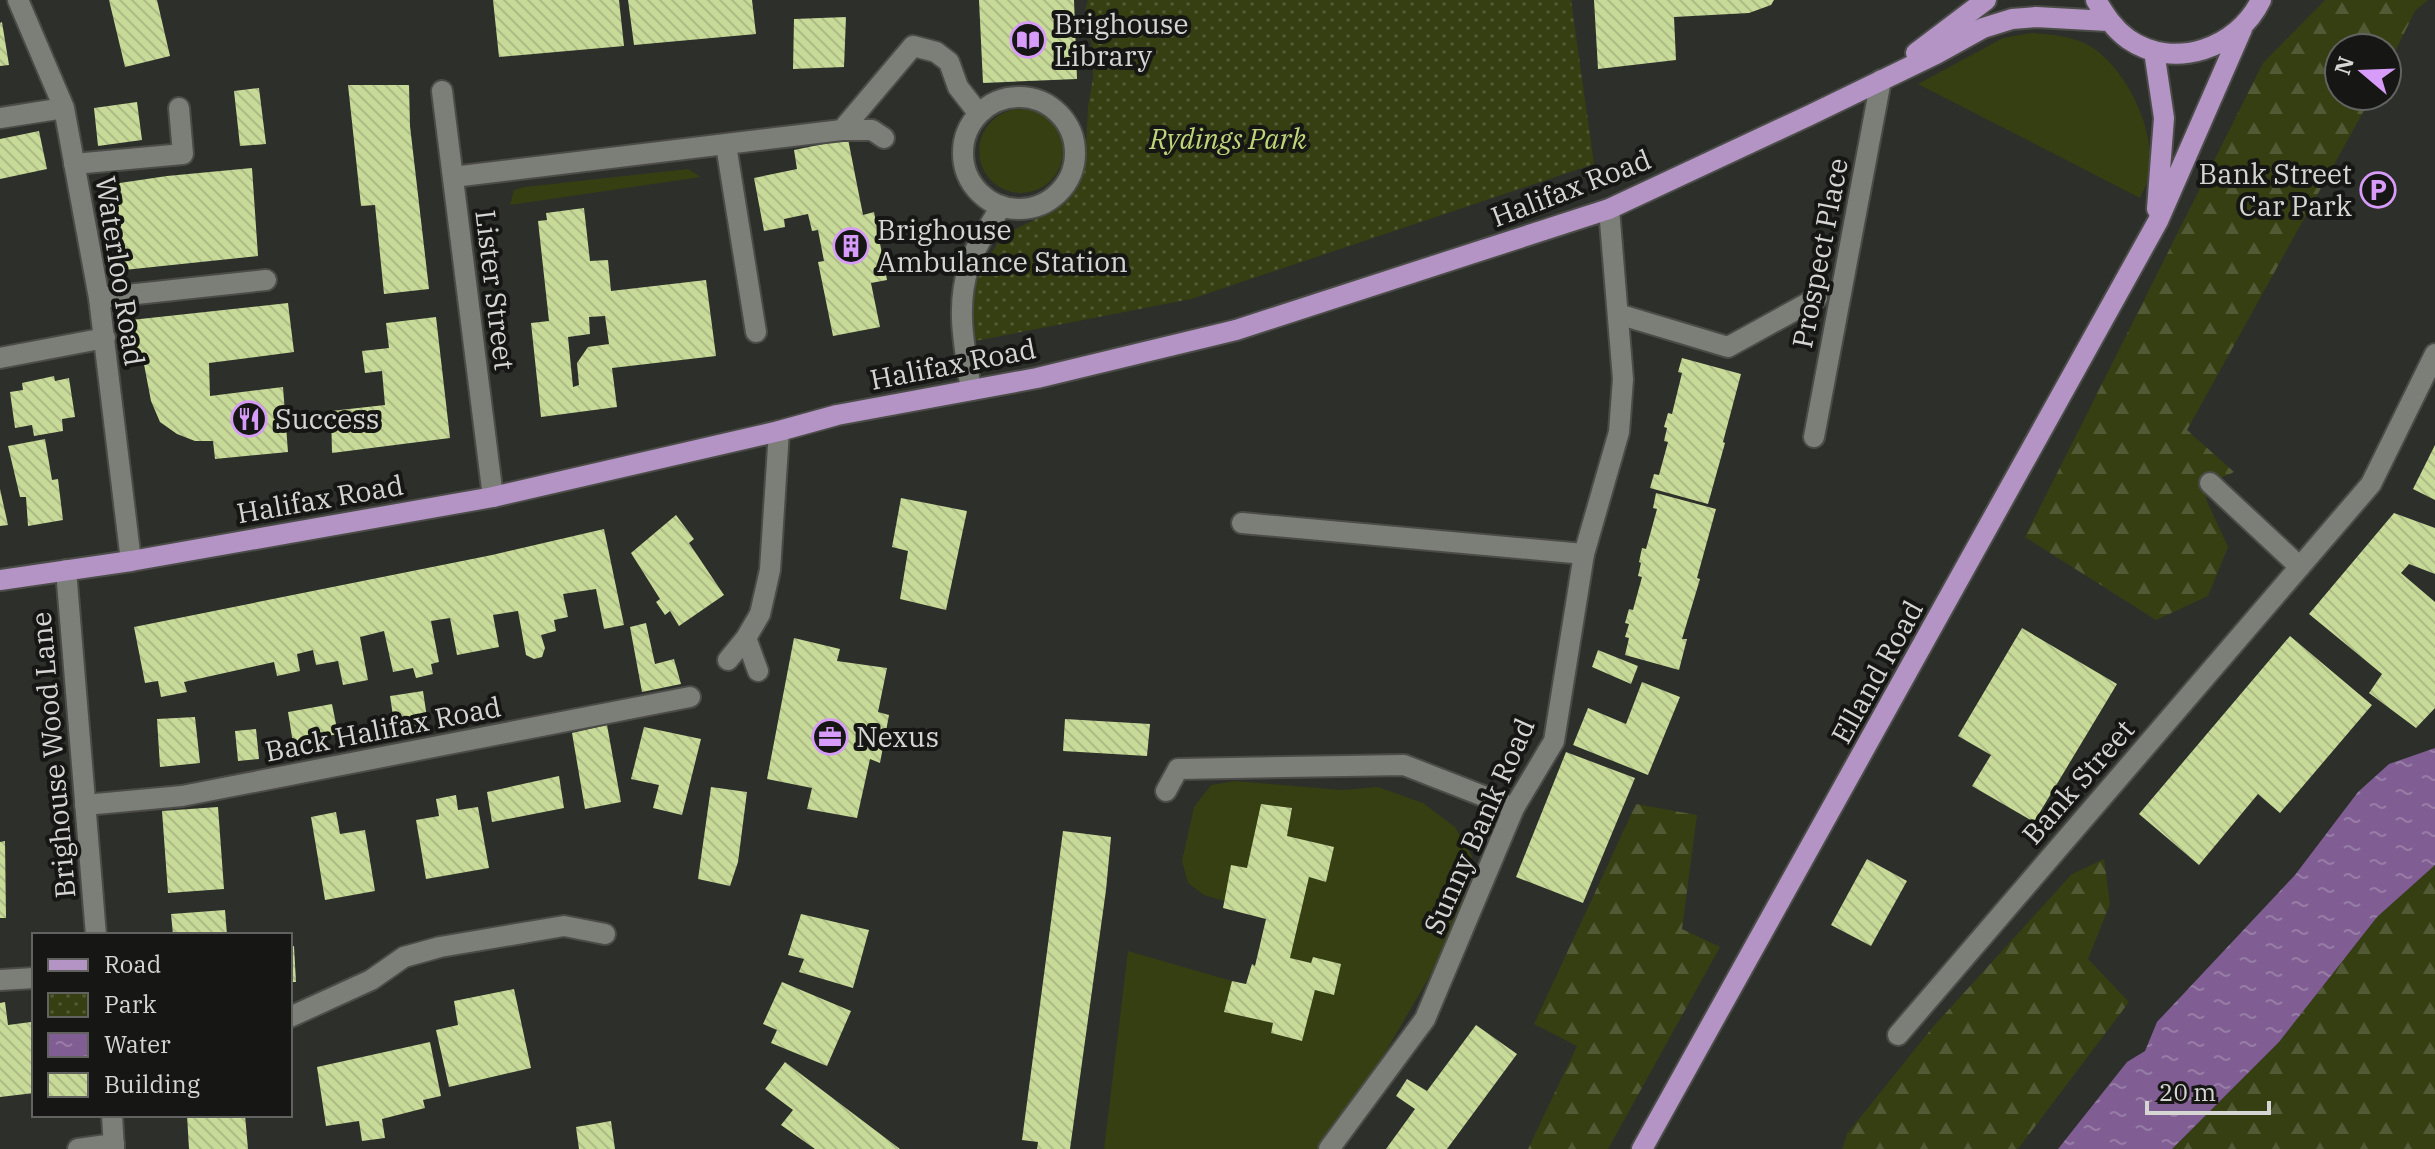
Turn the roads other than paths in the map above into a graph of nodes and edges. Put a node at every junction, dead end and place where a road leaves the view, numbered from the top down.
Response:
1 (18, 0) edge
2 (1986, 0) edge
3 (2096, 0) edge
4 (2261, 0) edge
5 (2108, 21) junction
6 (2242, 29) junction
7 (2154, 51) junction
8 (1881, 80) junction
9 (442, 91) dead end
10 (64, 108) junction
11 (179, 108) dead end
12 (979, 114) junction
13 (0, 118) edge
14 (842, 130) junction
15 (884, 138) dead end
16 (726, 145) junction
17 (74, 164) junction
18 (453, 177) junction
19 (1001, 206) junction
20 (1609, 209) junction
21 (2158, 221) junction
22 (266, 280) dead end
23 (99, 298) junction
24 (1817, 298) dead end
25 (1618, 314) junction
26 (756, 332) dead end
27 (105, 338) junction
28 (2435, 354) edge
29 (0, 358) edge
30 (971, 390) junction
31 (779, 431) junction
32 (1814, 437) dead end
33 (2210, 483) dead end
34 (493, 497) junction
35 (1242, 523) dead end
36 (1584, 554) junction
37 (131, 561) junction
38 (2300, 567) junction
39 (66, 570) junction
40 (0, 580) edge
41 (746, 638) junction
42 (728, 660) dead end
43 (758, 671) dead end
44 (690, 697) dead end
45 (1166, 791) dead end
46 (85, 805) junction
47 (1514, 808) junction
48 (96, 933) edge
49 (605, 934) dead end
50 (32, 978) edge
51 (0, 980) edge
52 (292, 1016) edge
53 (1898, 1035) dead end
54 (112, 1117) edge
55 (114, 1146) edge
56 (78, 1149) edge
57 (1329, 1149) edge
58 (1642, 1149) edge

1 - 10 street, Waterloo Road
2 - 8 main road, Halifax Road
3 - 5 main road
4 - 6 main road
5 - 7 main road
5 - 8 main road, Halifax Road
6 - 7 main road
6 - 21 main road, Elland Road
7 - 21 main road
8 - 20 main road, Halifax Road
8 - 32 street, Prospect Place
9 - 18 street, Lister Street
10 - 13 street
10 - 17 street, Waterloo Road
11 - 17 street
12 - 14 street
12 - 19 street
12 - 19 street
14 - 15 street
14 - 16 street
16 - 18 street
16 - 26 street
17 - 23 street, Waterloo Road
18 - 34 street, Lister Street
19 - 30 street
20 - 25 street, Sunny Bank Road
20 - 30 main road, Halifax Road
21 - 58 main road, Elland Road
22 - 23 street
23 - 27 street, Waterloo Road
24 - 25 street
25 - 36 street, Sunny Bank Road
27 - 29 street
27 - 37 street, Waterloo Road
28 - 38 street, Bank Street
30 - 31 main road, Halifax Road
31 - 34 main road, Halifax Road
31 - 41 street
33 - 38 street
34 - 37 main road, Halifax Road
35 - 36 street
36 - 47 street, Sunny Bank Road
37 - 39 main road, Halifax Road
38 - 53 street, Bank Street
39 - 40 main road, Halifax Road
39 - 46 street, Brighouse Wood Lane
41 - 42 street
41 - 43 street
44 - 46 street, Back Halifax Road
45 - 47 street
46 - 48 street, Brighouse Wood Lane
47 - 57 street, Sunny Bank Road
49 - 52 street
50 - 51 street
54 - 55 street
55 - 56 street

